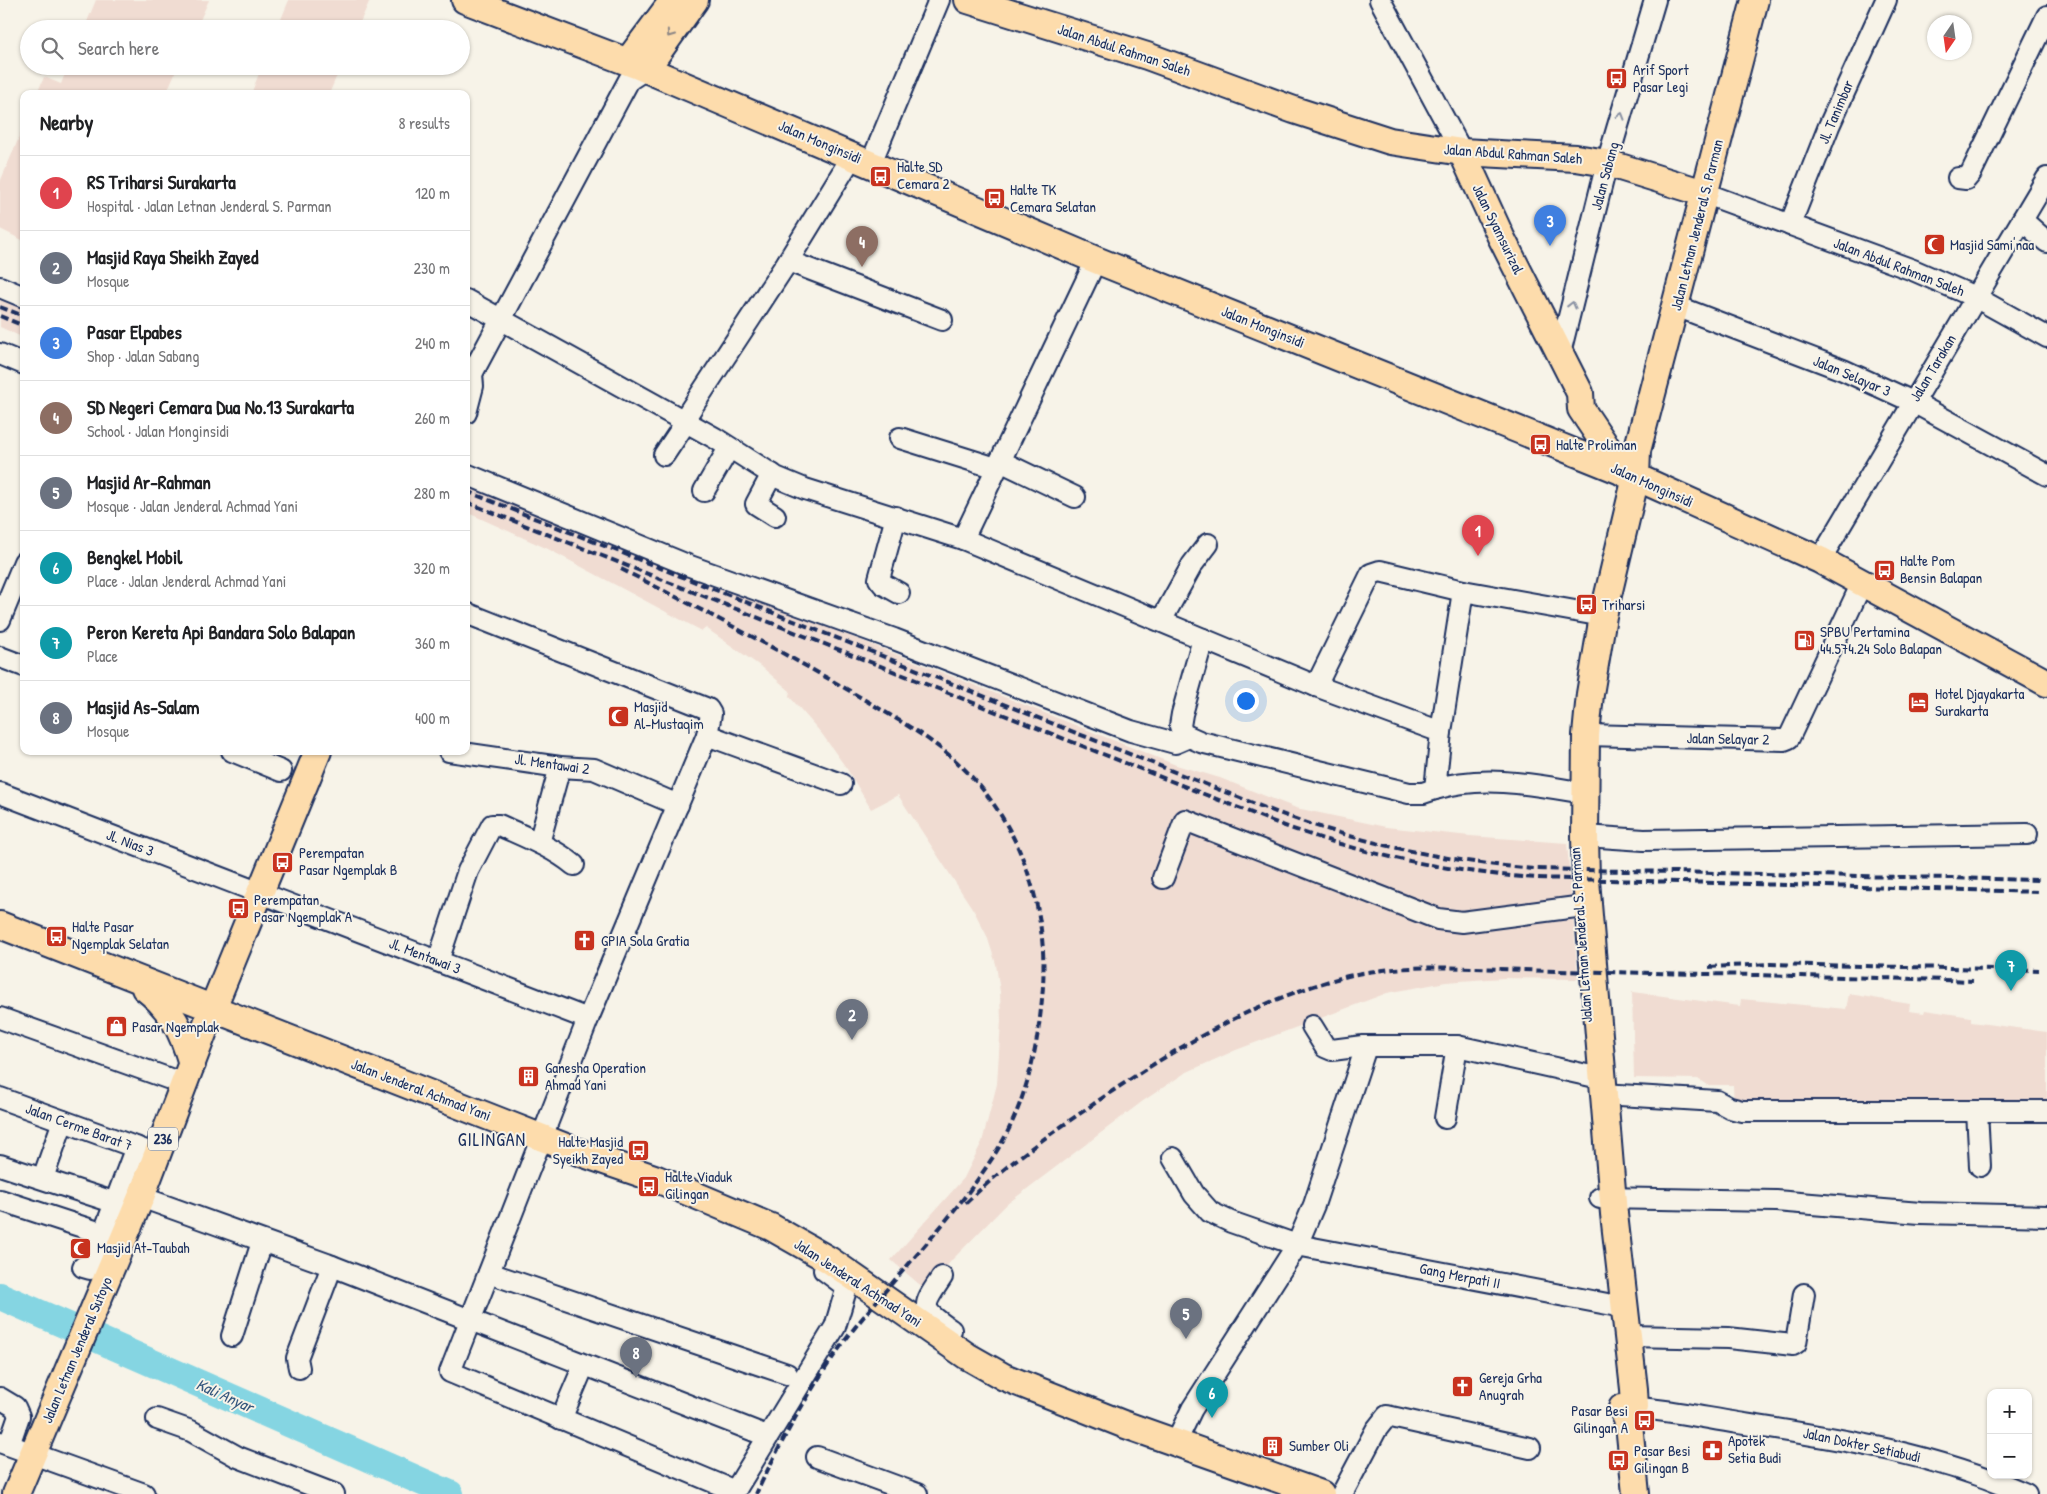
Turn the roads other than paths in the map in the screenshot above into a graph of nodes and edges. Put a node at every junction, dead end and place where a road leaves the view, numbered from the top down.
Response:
1 (465, 0) edge
2 (673, 0) edge
3 (683, 0) edge
4 (695, 0) edge
5 (939, 0) edge
6 (968, 0) edge
7 (1380, 0) edge
8 (1655, 0) edge
9 (1756, 0) edge
10 (1886, 0) edge
11 (493, 5) edge
12 (2047, 16) edge
13 (634, 70) junction
14 (1462, 152) junction
15 (862, 159) junction
16 (1607, 163) junction
17 (1958, 178) dead end
18 (2047, 178) edge
19 (1704, 193) junction
20 (2022, 220) junction
21 (1790, 225) junction
22 (2047, 242) edge
23 (1096, 260) junction
24 (788, 261) junction
25 (0, 287) edge
26 (20, 295) edge
27 (1975, 297) junction
28 (470, 302) edge
29 (1676, 306) junction
30 (500, 319) junction
31 (942, 320) dead end
32 (2047, 337) edge
33 (1560, 353) junction
34 (0, 354) edge
35 (20, 362) edge
36 (470, 377) edge
37 (470, 383) edge
38 (470, 399) edge
39 (1913, 402) junction
40 (685, 422) junction
41 (900, 438) dead end
42 (729, 448) junction
43 (664, 455) dead end
44 (998, 464) junction
45 (1632, 466) junction
46 (772, 474) junction
47 (2047, 475) edge
48 (470, 476) edge
49 (704, 491) dead end
50 (1075, 497) dead end
51 (775, 516) dead end
52 (896, 517) junction
53 (962, 538) junction
54 (1208, 544) dead end
55 (1820, 560) junction
56 (20, 572) edge
57 (1862, 583) junction
58 (1463, 591) junction
59 (899, 593) dead end
60 (470, 615) edge
61 (1597, 616) junction
62 (0, 620) edge
63 (1161, 621) junction
64 (1203, 639) junction
65 (0, 657) edge
66 (20, 664) edge
67 (2047, 683) edge
68 (1316, 686) junction
69 (1441, 732) junction
70 (708, 735) junction
71 (1586, 735) junction
72 (1189, 737) junction
73 (470, 754) edge
74 (242, 755) edge
75 (316, 755) edge
76 (560, 766) junction
77 (282, 771) dead end
78 (841, 784) dead end
79 (1436, 789) junction
80 (1579, 792) junction
81 (0, 793) edge
82 (678, 805) junction
83 (2027, 834) dead end
84 (1585, 836) junction
85 (539, 843) junction
86 (574, 864) dead end
87 (1163, 878) dead end
88 (261, 894) junction
89 (1576, 907) junction
90 (0, 925) edge
91 (438, 961) junction
92 (127, 976) junction
93 (212, 1010) junction
94 (0, 1018) edge
95 (588, 1019) junction
96 (1312, 1026) dead end
97 (1457, 1046) junction
98 (1366, 1047) junction
99 (188, 1074) junction
100 (1599, 1082) junction
101 (0, 1098) edge
102 (2047, 1111) edge
103 (1977, 1112) junction
104 (1445, 1118) dead end
105 (63, 1121) junction
106 (542, 1138) junction
107 (146, 1151) junction
108 (1173, 1158) dead end
109 (0, 1165) edge
110 (1980, 1166) dead end
111 (43, 1178) junction
112 (141, 1197) junction
113 (1606, 1198) junction
114 (0, 1200) edge
115 (116, 1203) junction
116 (2047, 1216) edge
117 (771, 1227) junction
118 (104, 1234) junction
119 (262, 1242) junction
120 (1297, 1246) junction
121 (332, 1266) junction
122 (83, 1267) dead end
123 (489, 1273) junction
124 (942, 1277) dead end
125 (1804, 1294) dead end
126 (1616, 1306) junction
127 (471, 1321) junction
128 (232, 1336) dead end
129 (1627, 1336) junction
130 (584, 1365) junction
131 (299, 1368) dead end
132 (787, 1374) dead end
133 (1004, 1377) junction
134 (0, 1398) edge
135 (1628, 1413) junction
136 (157, 1419) dead end
137 (561, 1419) junction
138 (768, 1436) junction
139 (1176, 1442) junction
140 (4, 1444) edge
141 (1530, 1448) dead end
142 (34, 1455) junction
143 (817, 1458) dead end
144 (16, 1494) edge
145 (144, 1494) edge
146 (334, 1494) edge
147 (918, 1494) edge
148 (1321, 1494) edge
149 (1342, 1494) edge
150 (1636, 1494) edge
151 (2026, 1494) edge

1 - 11 main road, Jalan Monginsidi
2 - 13 main road
3 - 4 main road
4 -> 13 main road
5 - 15 street
6 - 14 main road, Jalan Abdul Rahman Saleh
7 - 14 street, Jalan Syamsurizal
16 -> 8 street, Jalan Sabang
9 - 19 main road, Jalan Letnan Jenderal S. Parman
10 - 21 street, Jl. Tanimbar
11 - 13 main road, Jalan Monginsidi
12 - 17 street
13 - 15 main road, Jalan Monginsidi
13 - 30 street
14 - 16 main road, Jalan Abdul Rahman Saleh
14 - 33 main road, Jalan Syamsurizal
15 - 23 main road, Jalan Monginsidi
15 - 24 street
16 - 19 main road, Jalan Abdul Rahman Saleh
33 -> 16 street, Jalan Sabang
18 - 20 street, Jalan Tarakan
19 - 21 street, Jalan Abdul Rahman Saleh
19 - 29 main road, Jalan Letnan Jenderal S. Parman
20 - 22 street
20 - 27 street, Jalan Tarakan
21 - 27 street, Jalan Abdul Rahman Saleh
23 - 44 street
23 - 45 main road, Jalan Monginsidi
24 - 31 street
24 - 40 street
25 - 26 street
27 - 32 street, Jalan Abdul Rahman Saleh
27 - 39 street, Jalan Tarakan
28 - 30 street
29 - 39 street, Jalan Selayar 3
29 - 45 main road, Jalan Letnan Jenderal S. Parman
30 - 36 street
30 - 40 street
33 - 45 main road, Jalan Syamsurizal
34 - 35 street
37 - 38 street
39 - 47 street, Jalan Selayar 3
39 - 55 street, Jalan Tarakan
40 - 42 street
40 - 43 street
41 - 44 street
42 - 46 street
42 - 49 street
44 - 50 street
44 - 53 street
45 - 55 main road, Jalan Monginsidi
45 - 61 main road, Jalan Letnan Jenderal S. Parman
46 - 51 street
46 - 52 street
48 - 72 street
52 - 53 street
52 - 59 street
53 - 63 street
54 - 63 street
55 - 57 main road, Jalan Monginsidi
56 - 62 street
57 - 67 main road, Jalan Monginsidi
57 - 71 street, Jalan Selayar 2
58 - 61 street
58 - 68 street
58 - 69 street
60 - 70 street
61 - 71 main road, Jalan Letnan Jenderal S. Parman
61 - 80 main road, Jalan Letnan Jenderal S. Parman
63 - 64 street
64 - 68 street
64 - 72 street
65 - 66 street
68 - 69 street
69 - 79 street
70 - 78 street
70 - 82 street
71 - 80 main road, Jalan Letnan Jenderal S. Parman
72 - 79 street
73 - 76 street, Jl. Mentawai 2
74 - 77 street
75 - 88 main road, Jalan Letnan Jenderal Sutoyo
76 - 82 street, Jl. Mentawai 2
76 - 85 street
79 - 80 street
80 - 84 main road, Jalan Letnan Jenderal S. Parman
80 - 89 main road, Jalan Letnan Jenderal S. Parman
81 - 88 street, Jl. Nias 3
82 - 95 street
83 - 84 street
84 - 100 main road, Jalan Letnan Jenderal S. Parman
85 - 86 street
85 - 91 street
87 - 89 street
88 - 91 street, Jl. Mentawai 3
88 - 93 main road, Jalan Letnan Jenderal Sutoyo
89 - 100 main road, Jalan Letnan Jenderal S. Parman
90 - 92 main road, Jalan Jenderal Achmad Yani
91 - 95 street, Jl. Mentawai 3
92 - 93 main road, Jalan Jenderal Achmad Yani
92 - 99 main road
93 - 99 main road, Jalan Letnan Jenderal Sutoyo / 236
93 - 106 main road, Jalan Jenderal Achmad Yani
94 - 99 street
95 - 106 street
96 - 98 street
97 - 98 street
97 - 100 street
97 - 104 street
98 - 120 street
99 - 107 main road, Jalan Letnan Jenderal Sutoyo / 236
100 - 103 street
100 - 113 main road, Jalan Letnan Jenderal S. Parman
101 - 105 street, Jalan Cerme Barat 7
102 - 103 street
103 - 110 street
105 - 107 street, Jalan Cerme Barat 7
105 - 111 street
106 - 117 main road, Jalan Jenderal Achmad Yani
106 - 123 street
107 - 112 main road, Jalan Letnan Jenderal Sutoyo / 236
107 - 115 street
108 - 120 street, Gang Merpati II
109 - 111 street
111 - 115 street
112 - 119 street
112 - 142 main road, Jalan Letnan Jenderal Sutoyo / 236
113 - 116 street
113 - 126 main road, Jalan Letnan Jenderal S. Parman
114 - 118 street
115 - 118 street
117 - 133 main road, Jalan Jenderal Achmad Yani
117 - 138 street
118 - 122 street
119 - 121 street
119 - 128 street
120 - 126 street, Gang Merpati II
120 - 139 street
121 - 127 street
121 - 131 street
123 - 127 street
123 - 132 street
124 - 133 street
125 - 129 street
126 - 129 main road, Jalan Letnan Jenderal S. Parman
126 - 135 main road, Jalan Letnan Jenderal S. Parman
127 - 130 street
127 - 137 street
129 - 135 main road, Jalan Letnan Jenderal S. Parman
130 - 137 street
130 - 138 street
133 - 139 main road, Jalan Jenderal Achmad Yani
134 - 140 street
135 - 150 main road, Jalan Letnan Jenderal S. Parman
135 - 151 street, Jalan Dokter Setiabudi
136 - 146 street
137 - 138 street
139 - 148 main road, Jalan Jenderal Achmad Yani
140 - 142 street
141 - 149 street
142 - 144 main road, Jalan Letnan Jenderal Sutoyo / 236
142 - 145 street
143 - 147 street

